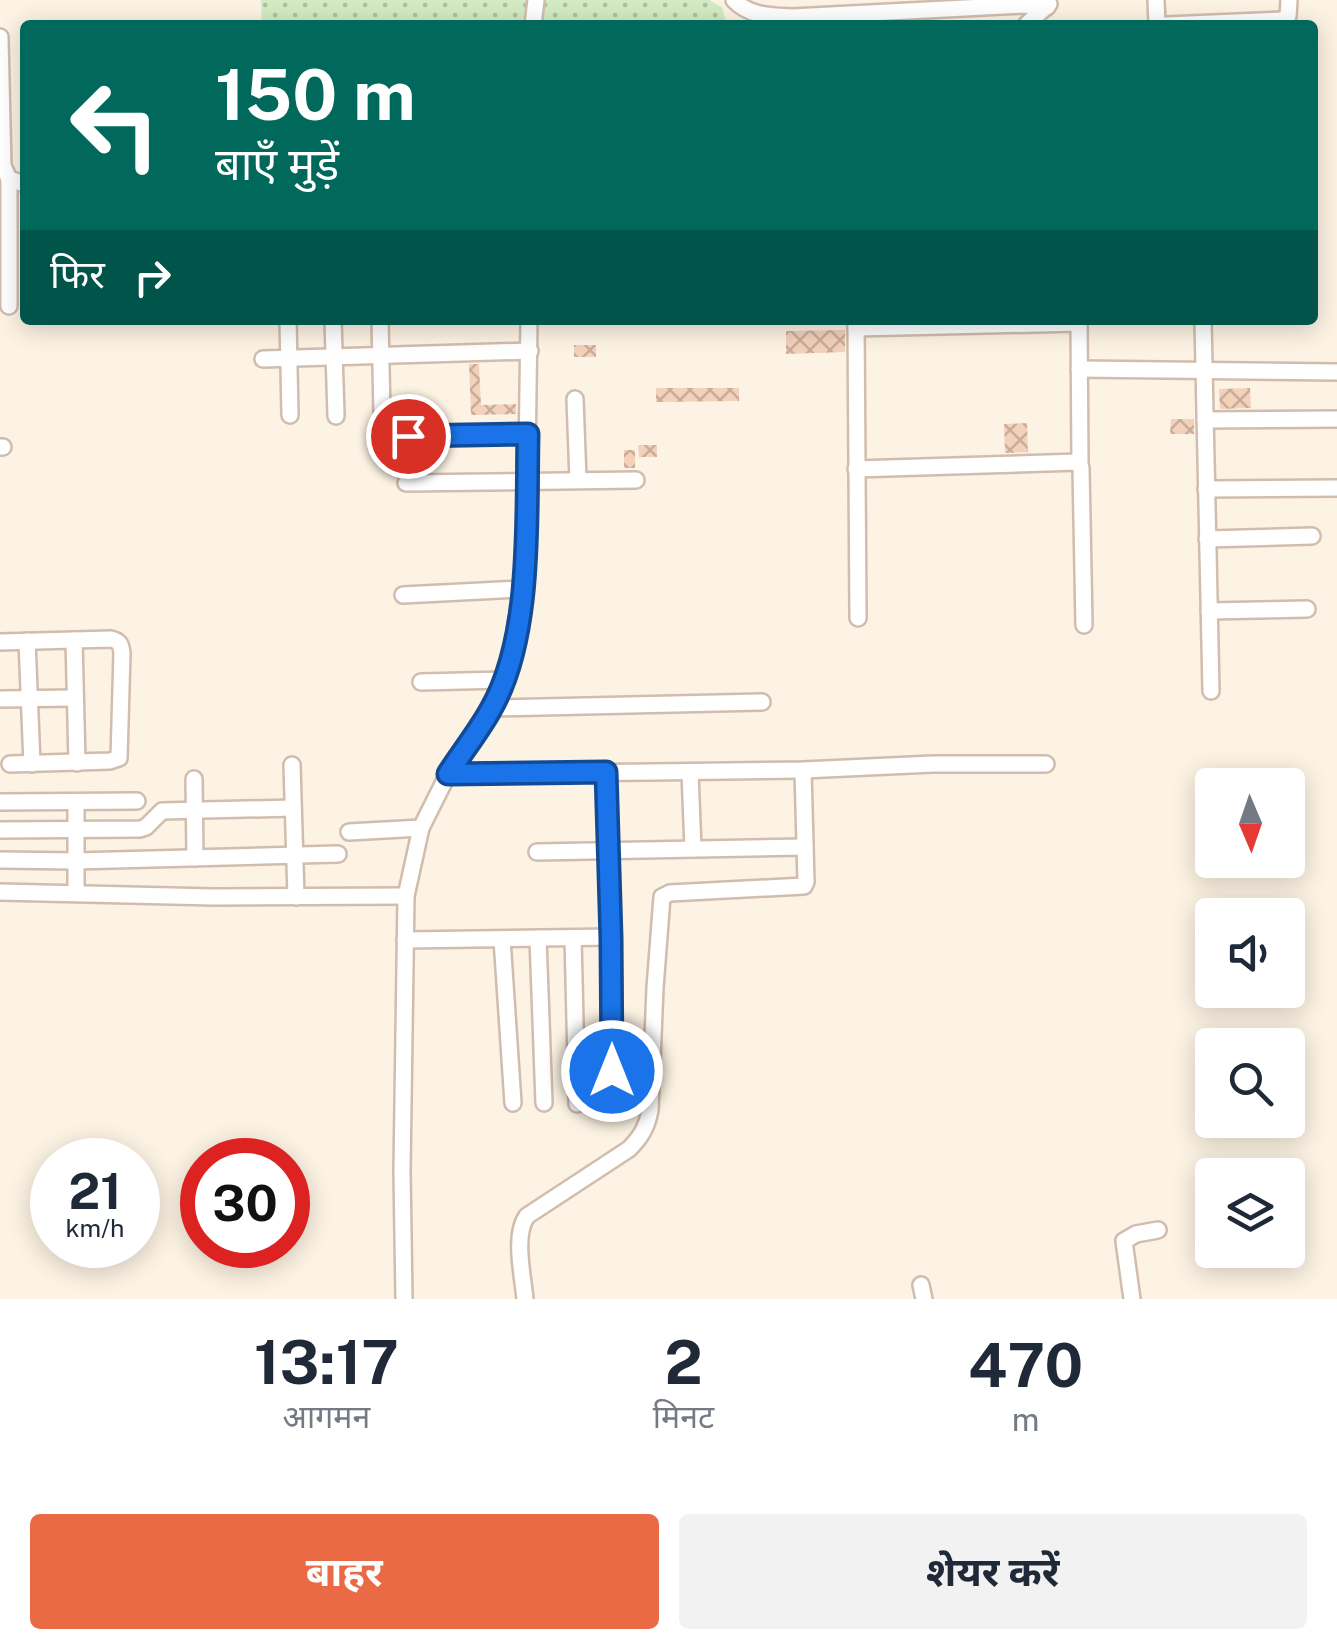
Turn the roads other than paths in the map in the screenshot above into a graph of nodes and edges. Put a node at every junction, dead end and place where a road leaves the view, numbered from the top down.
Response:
1 (734, 0) edge
2 (1289, 0) edge
3 (1050, 3) edge
4 (1031, 20) edge
5 (1275, 20) edge
6 (0, 37) edge
7 (17, 182) edge
8 (4, 247) edge
9 (11, 306) edge
10 (288, 325) edge
11 (333, 325) edge
12 (380, 325) edge
13 (529, 325) edge
14 (856, 325) edge
15 (1078, 325) edge
16 (1203, 325) edge
17 (530, 351) junction
18 (381, 355) junction
19 (334, 356) junction
20 (289, 358) junction
21 (263, 359) dead end
22 (1079, 369) junction
23 (1203, 372) junction
24 (1337, 372) edge
25 (576, 400) dead end
26 (382, 414) dead end
27 (290, 415) dead end
28 (336, 416) dead end
29 (1337, 419) edge
30 (1205, 420) junction
31 (528, 434) junction
32 (408, 436) dead end
33 (1080, 464) junction
34 (856, 468) junction
35 (578, 480) junction
36 (636, 480) dead end
37 (527, 481) junction
38 (406, 483) dead end
39 (1337, 488) edge
40 (1206, 489) junction
41 (1312, 536) dead end
42 (1207, 539) junction
43 (522, 588) junction
44 (403, 594) dead end
45 (1307, 609) dead end
46 (1208, 611) junction
47 (858, 618) dead end
48 (1084, 625) dead end
49 (74, 640) junction
50 (27, 641) junction
51 (0, 642) edge
52 (504, 680) junction
53 (421, 682) dead end
54 (1211, 691) dead end
55 (29, 698) junction
56 (75, 698) junction
57 (0, 699) edge
58 (762, 702) dead end
59 (492, 708) junction
60 (77, 763) junction
61 (10, 764) dead end
62 (32, 764) junction
63 (1046, 764) dead end
64 (292, 765) dead end
65 (803, 770) junction
66 (606, 772) junction
67 (690, 772) junction
68 (448, 774) junction
69 (194, 779) dead end
70 (137, 801) dead end
71 (0, 802) edge
72 (76, 802) junction
73 (294, 808) junction
74 (194, 810) junction
75 (421, 828) junction
76 (0, 830) edge
77 (76, 831) junction
78 (349, 832) dead end
79 (805, 847) junction
80 (693, 848) junction
81 (608, 850) junction
82 (536, 852) dead end
83 (338, 854) dead end
84 (296, 856) junction
85 (195, 858) junction
86 (0, 860) edge
87 (76, 861) junction
88 (0, 892) edge
89 (76, 893) junction
90 (406, 896) junction
91 (296, 897) junction
92 (538, 938) junction
93 (573, 938) junction
94 (611, 938) junction
95 (502, 939) junction
96 (405, 940) junction
97 (513, 1103) dead end
98 (544, 1103) dead end
99 (577, 1104) dead end
100 (612, 1104) dead end
101 (1158, 1230) dead end
102 (404, 1299) edge
103 (526, 1299) edge
104 (1132, 1299) edge

1 - 3 street
2 - 5 street
3 - 4 street
6 - 7 street
7 - 8 street
8 - 9 street
10 - 20 street
11 - 19 street
12 - 18 street
13 - 17 street
14 - 34 street
15 - 22 street
16 - 23 street
17 - 18 street
17 - 31 street
18 - 19 street
18 - 26 street
19 - 20 street
19 - 28 street
20 - 21 street
20 - 27 street
22 - 23 street
22 - 33 street
23 - 24 street
23 - 30 street
25 - 35 street
29 - 30 street
30 - 40 street
31 - 32 street
31 - 37 street
33 - 34 street
33 - 48 street
34 - 47 street
35 - 36 street
35 - 37 street
37 - 38 street
37 - 43 street
39 - 40 street
40 - 42 street
41 - 42 street
42 - 46 street
43 - 44 street
43 - 52 street
45 - 46 street
46 - 54 street
49 - 50 street
49 - 56 street
49 - 60 street
50 - 51 street
50 - 55 street
52 - 53 street
52 - 59 street
55 - 56 street
55 - 57 street
55 - 62 street
56 - 60 street
58 - 59 street
59 - 68 street
60 - 62 street
61 - 62 street
63 - 65 street
64 - 73 street
65 - 67 street
65 - 79 street
66 - 67 street
66 - 68 street
66 - 81 street
67 - 80 street
68 - 75 street
69 - 74 street
70 - 72 street
71 - 72 street
72 - 77 street
73 - 74 street
73 - 84 street
74 - 77 street
74 - 85 street
75 - 78 street
75 - 90 street
76 - 77 street
77 - 87 street
79 - 80 street
79 - 103 street
80 - 81 street
81 - 82 street
81 - 94 street
83 - 84 street
84 - 85 street
84 - 91 street
85 - 87 street
86 - 87 street
87 - 89 street
88 - 89 street
89 - 91 street
90 - 91 street
90 - 96 street
92 - 93 street
92 - 95 street
92 - 98 street
93 - 94 street
93 - 99 street
94 - 100 street
95 - 96 street
95 - 97 street
96 - 102 street
101 - 104 street

